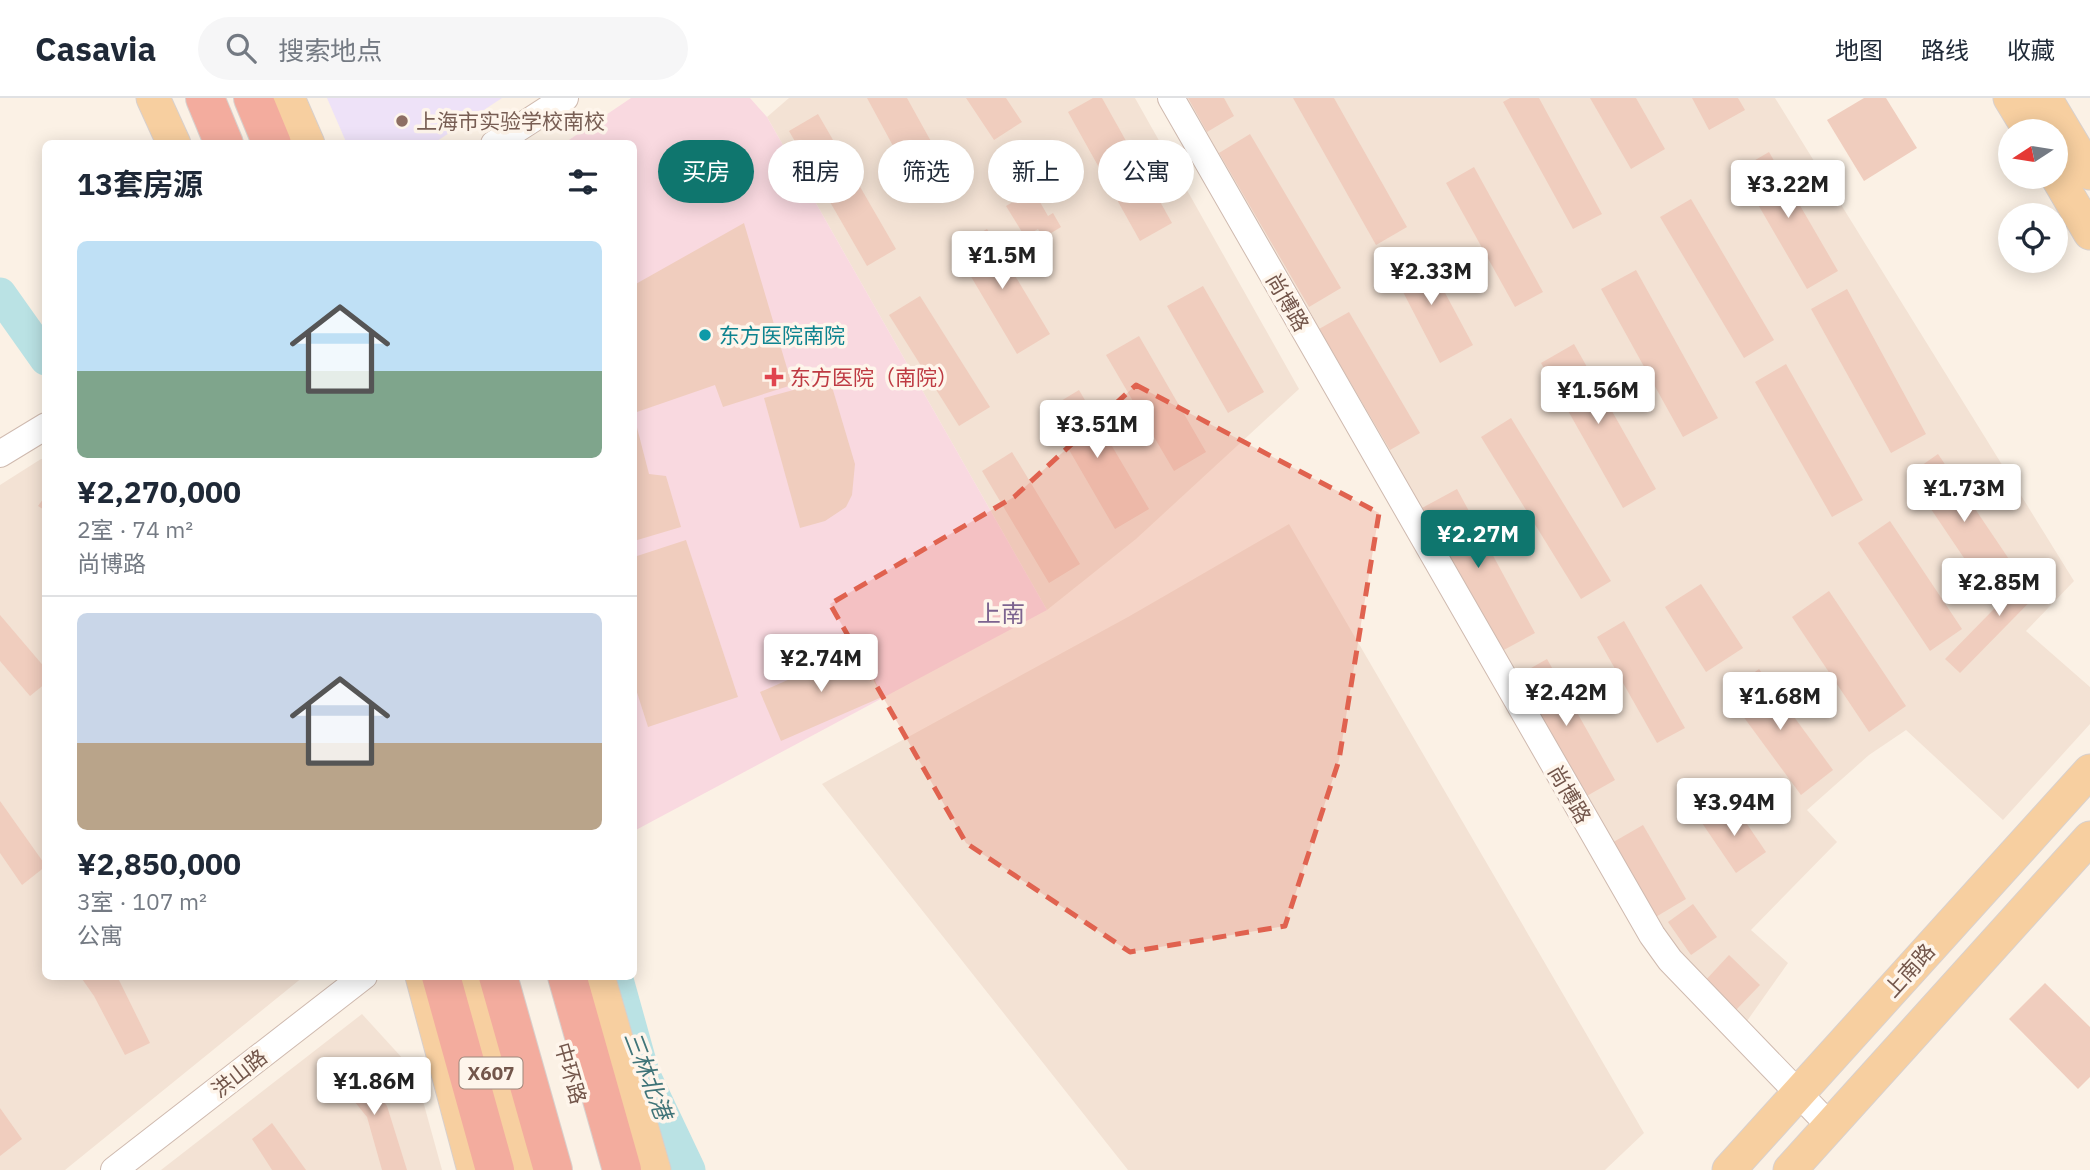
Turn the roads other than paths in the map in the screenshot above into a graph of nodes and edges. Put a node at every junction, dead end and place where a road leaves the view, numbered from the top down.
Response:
1 (153, 98) edge
2 (205, 98) edge
3 (253, 98) edge
4 (288, 98) edge
5 (565, 98) edge
6 (1171, 98) edge
7 (2010, 98) edge
8 (2045, 98) edge
9 (2023, 119) edge
10 (172, 140) edge
11 (222, 140) edge
12 (270, 140) edge
13 (306, 140) edge
14 (500, 140) edge
15 (2090, 173) edge
16 (2064, 189) edge
17 (2090, 233) edge
18 (42, 428) edge
19 (0, 454) edge
20 (2090, 771) edge
21 (2090, 838) edge
22 (359, 980) edge
23 (423, 980) edge
24 (442, 980) edge
25 (465, 980) edge
26 (499, 980) edge
27 (545, 980) edge
28 (554, 980) edge
29 (568, 980) edge
30 (599, 980) edge
31 (1800, 1094) junction
32 (1830, 1126) junction
33 (114, 1170) edge
34 (474, 1170) edge
35 (495, 1170) edge
36 (518, 1170) edge
37 (553, 1170) edge
38 (598, 1170) edge
39 (607, 1170) edge
40 (622, 1170) edge
41 (654, 1170) edge
42 (1729, 1170) edge
43 (1790, 1170) edge

1 - 10 main road
2 - 11 highway
3 - 12 highway
4 - 13 main road
5 - 14 street
6 - 31 street, 尚博路
7 - 9 main road
8 - 15 main road
16 - 17 main road
18 - 19 street
20 - 31 main road, 上南路
21 - 32 main road
22 - 33 street, 洪山路
23 - 34 main road
24 - 35 highway
25 - 36 main road, X607
26 - 37 highway, 中环路
27 - 38 highway, 中环路
28 - 39 main road
29 - 40 highway
30 - 41 main road
31 - 32 street, 尚博路
31 - 42 main road, 上南路
32 - 43 main road

